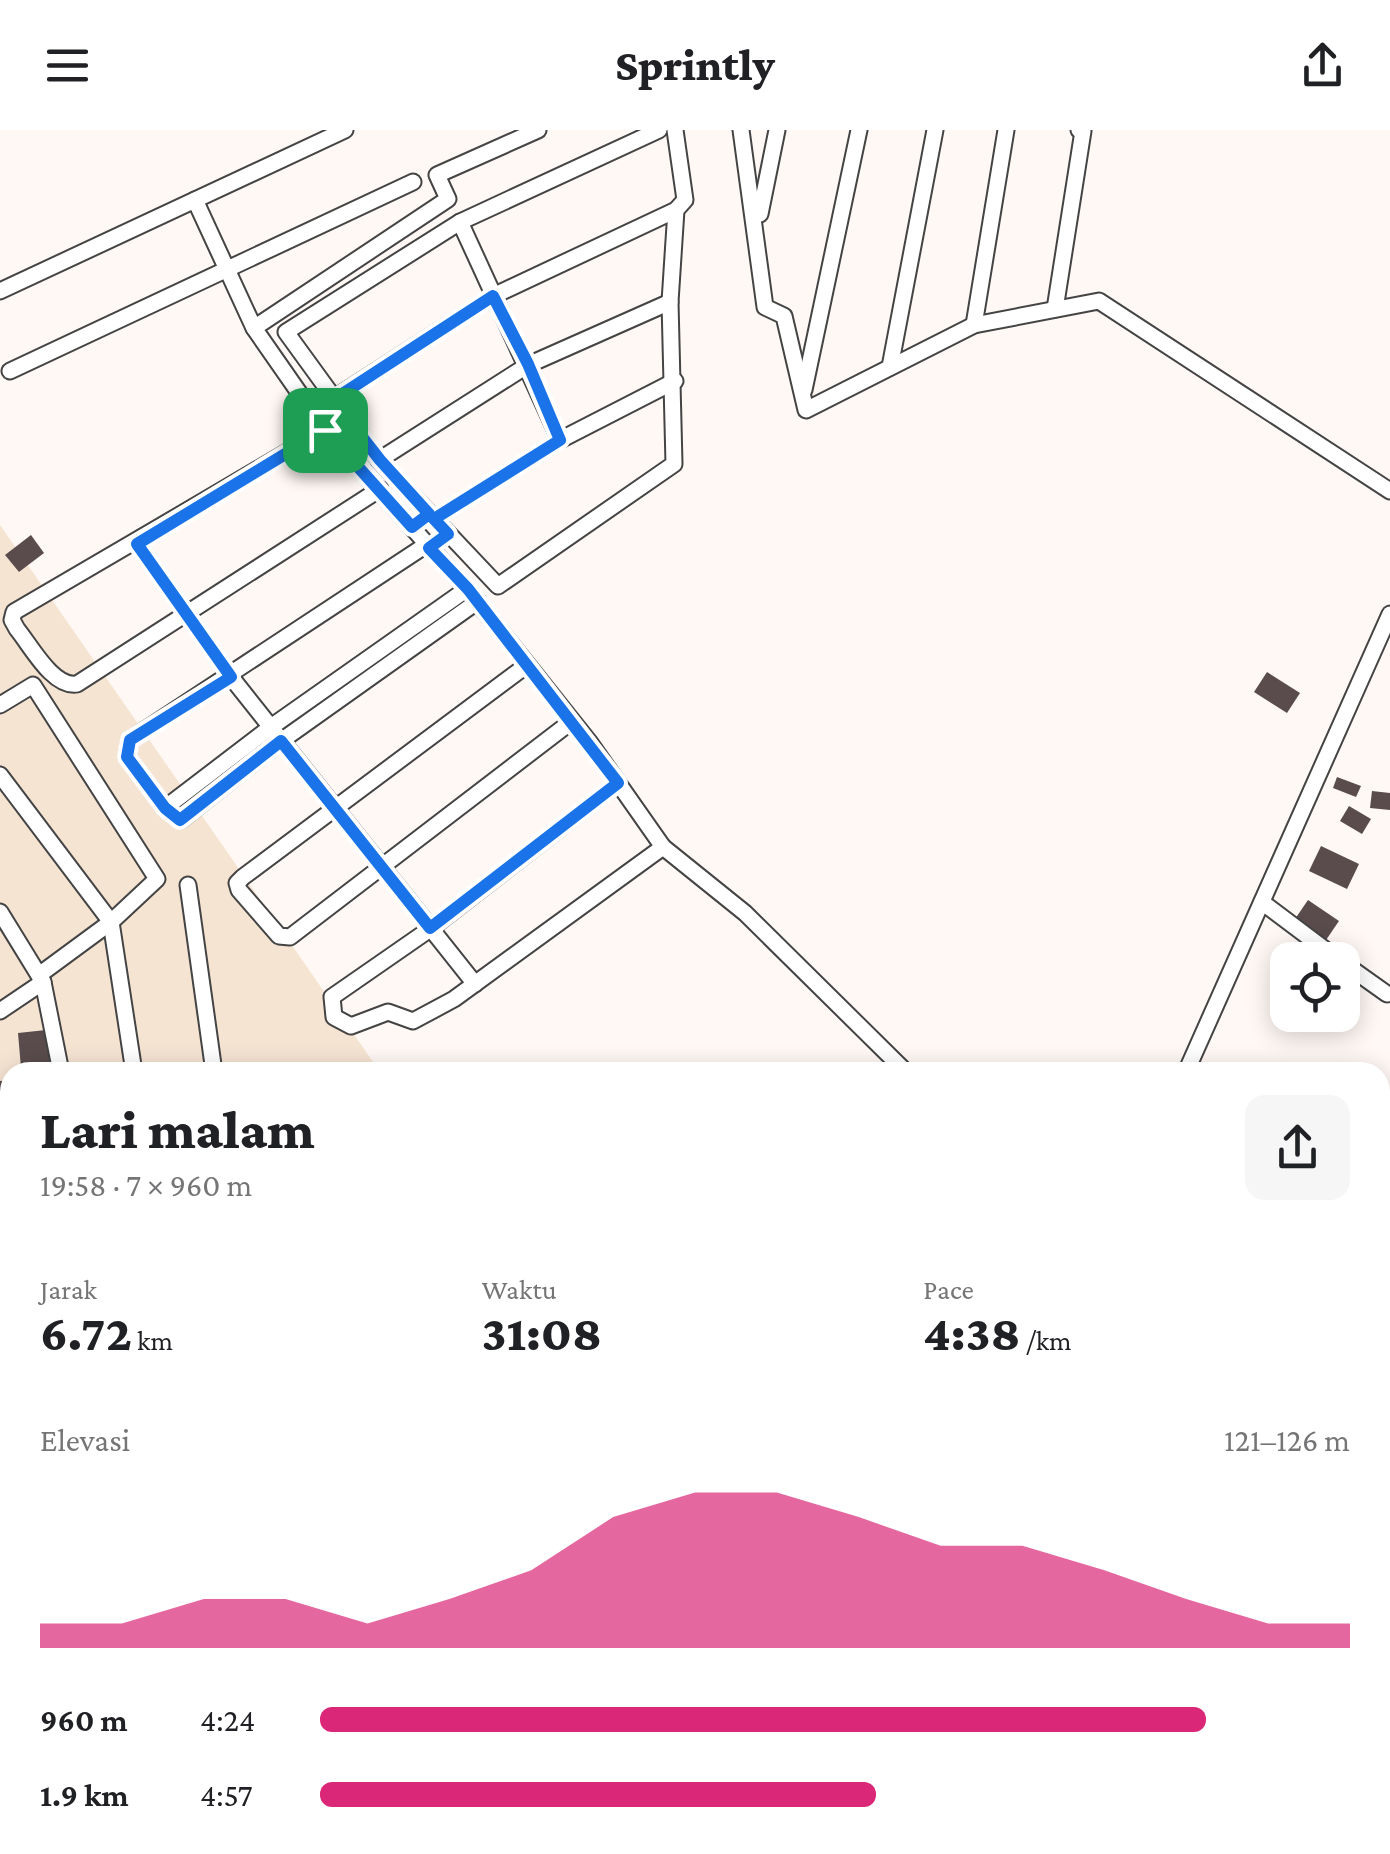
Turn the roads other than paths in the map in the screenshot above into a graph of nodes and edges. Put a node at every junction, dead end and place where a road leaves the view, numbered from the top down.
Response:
1 (345, 130) edge
2 (538, 130) edge
3 (659, 130) edge
4 (674, 130) edge
5 (741, 130) edge
6 (777, 130) edge
7 (859, 130) edge
8 (935, 130) edge
9 (1006, 130) edge
10 (1079, 130) edge
11 (413, 182) dead end
12 (194, 200) junction
13 (676, 210) junction
14 (460, 222) junction
15 (757, 230) junction
16 (226, 267) junction
17 (0, 291) edge
18 (493, 296) junction
19 (670, 302) junction
20 (1055, 308) junction
21 (974, 324) junction
22 (254, 328) junction
23 (528, 364) junction
24 (890, 367) junction
25 (10, 372) dead end
26 (675, 380) junction
27 (803, 396) junction
28 (333, 400) junction
29 (325, 430) junction
30 (560, 440) junction
31 (380, 460) junction
32 (380, 489) junction
33 (1390, 492) edge
34 (432, 516) junction
35 (412, 527) junction
36 (448, 534) junction
37 (137, 544) junction
38 (428, 546) junction
39 (472, 595) junction
40 (185, 614) junction
41 (1390, 614) edge
42 (527, 664) junction
43 (370, 667) junction
44 (231, 677) junction
45 (0, 705) edge
46 (572, 721) junction
47 (270, 727) junction
48 (281, 741) junction
49 (0, 776) edge
50 (618, 783) junction
51 (165, 808) junction
52 (337, 811) junction
53 (663, 847) junction
54 (382, 868) junction
55 (188, 884) dead end
56 (1262, 902) junction
57 (0, 912) edge
58 (111, 922) junction
59 (430, 928) junction
60 (1316, 942) edge
61 (1360, 975) edge
62 (41, 978) junction
63 (474, 984) junction
64 (1387, 994) dead end
65 (0, 1011) edge
66 (58, 1062) edge
67 (132, 1062) edge
68 (213, 1062) edge
69 (896, 1062) edge
70 (1190, 1062) edge

1 - 12 street
2 - 22 street
3 - 14 street
4 - 13 street
5 - 15 street
6 - 15 street
7 - 27 street
8 - 24 street
9 - 21 street
10 - 20 street
11 - 16 street
12 - 16 street
12 - 17 street
13 - 18 street
13 - 19 street
14 - 18 street
14 - 28 street
15 - 27 street
16 - 22 street
16 - 25 street
18 - 23 street
18 - 28 street
19 - 23 street
19 - 26 street
20 - 21 street
20 - 33 street
21 - 24 street
22 - 29 street
23 - 30 street
23 - 31 street
24 - 27 street
26 - 30 street
26 - 36 street
28 - 31 street
29 - 32 street
29 - 37 street
30 - 34 street
31 - 34 street
32 - 35 street
32 - 40 street
34 - 35 street
34 - 36 street
35 - 38 street
36 - 38 street
37 - 40 street
37 - 40 street
38 - 39 street
38 - 44 street
39 - 42 street
39 - 43 street
40 - 44 street
41 - 56 street
42 - 46 street
42 - 52 street
43 - 47 street
43 - 48 street
44 - 47 street
44 - 51 street
45 - 58 street
46 - 50 street
46 - 54 street
47 - 48 street
47 - 51 street
48 - 51 street
48 - 52 street
49 - 58 street
50 - 53 street
50 - 59 street
52 - 54 street
52 - 54 street
53 - 63 street
53 - 69 street
54 - 59 street
55 - 68 street
56 - 60 street
56 - 70 street
57 - 62 street
58 - 62 street
58 - 67 street
59 - 63 street
59 - 63 street
61 - 64 street
62 - 65 street
62 - 66 street

